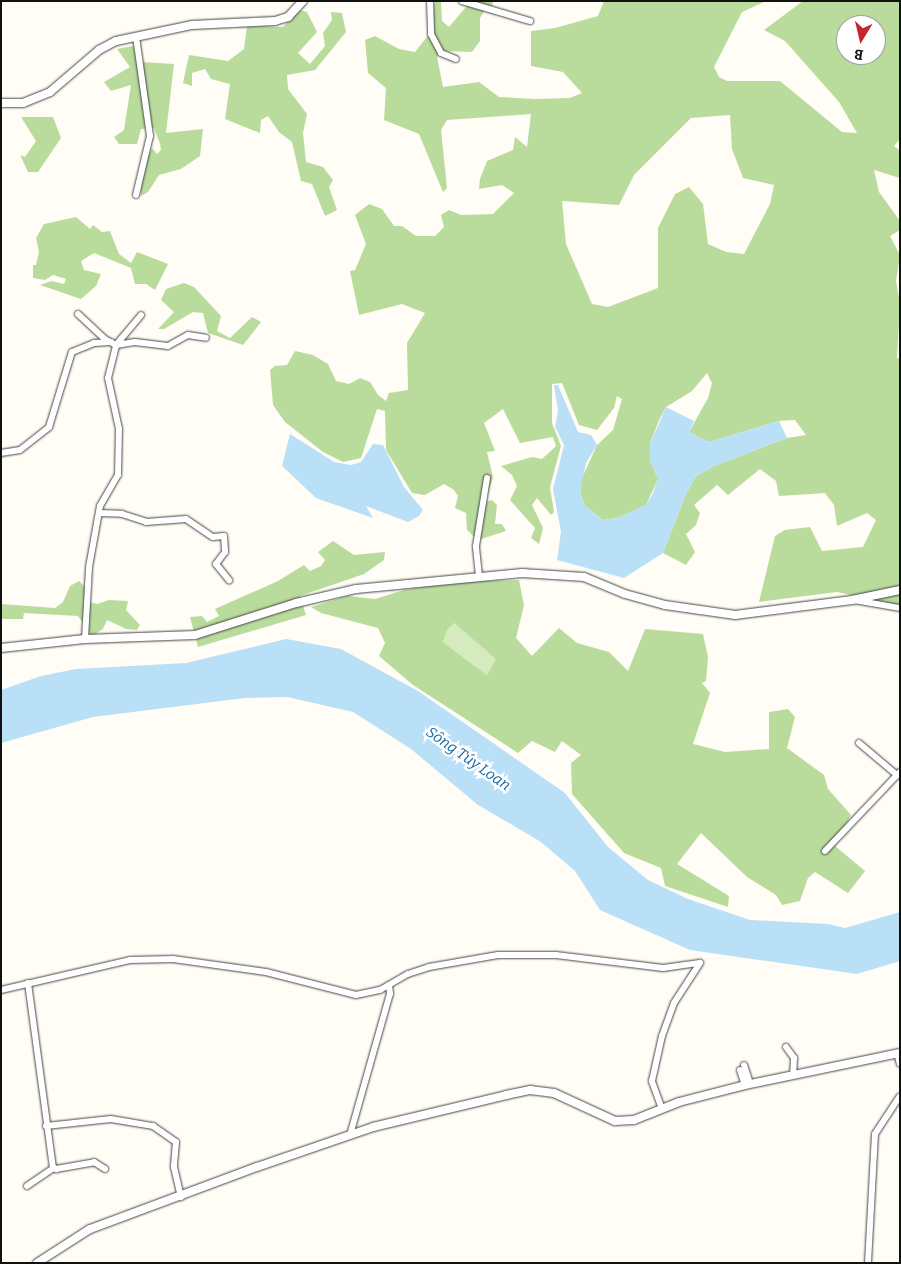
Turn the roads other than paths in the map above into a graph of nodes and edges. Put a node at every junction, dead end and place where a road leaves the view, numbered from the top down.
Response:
1 (302, 1) edge
2 (430, 1) edge
3 (462, 1) edge
4 (530, 21) dead end
5 (136, 36) junction
6 (456, 58) dead end
7 (1, 103) edge
8 (136, 195) dead end
9 (78, 314) dead end
10 (141, 315) dead end
11 (206, 338) dead end
12 (114, 343) junction
13 (1, 453) edge
14 (487, 478) dead end
15 (99, 513) junction
16 (479, 576) junction
17 (229, 580) dead end
18 (900, 590) edge
19 (852, 600) junction
20 (900, 608) edge
21 (85, 639) junction
22 (1, 648) edge
23 (859, 742) dead end
24 (898, 774) edge
25 (825, 851) dead end
26 (28, 983) junction
27 (389, 985) junction
28 (1, 990) edge
29 (786, 1047) dead end
30 (898, 1053) edge
31 (843, 1064) junction
32 (900, 1064) edge
33 (742, 1068) dead end
34 (845, 1073) dead end
35 (793, 1075) junction
36 (748, 1084) junction
37 (900, 1096) edge
38 (662, 1109) junction
39 (46, 1126) junction
40 (350, 1135) junction
41 (54, 1168) junction
42 (105, 1169) dead end
43 (27, 1186) dead end
44 (181, 1197) junction
45 (37, 1263) edge
46 (868, 1263) edge

1 - 5 street
2 - 6 street
3 - 4 street
5 - 7 street
5 - 8 street
9 - 12 street
10 - 12 street
11 - 12 street
12 - 13 street
12 - 15 street
14 - 16 street
15 - 17 street
15 - 21 street
16 - 19 street
16 - 21 street
18 - 19 street
19 - 20 street
21 - 22 street
23 - 24 street
24 - 25 street
26 - 27 street
26 - 28 street
26 - 39 street
27 - 38 street
27 - 40 street
29 - 35 street
30 - 31 street
30 - 32 street
31 - 34 street
31 - 35 street
33 - 36 street
35 - 36 street
36 - 38 street
37 - 46 street
38 - 40 street
39 - 41 street
39 - 44 street
40 - 44 street
41 - 42 street
41 - 43 street
44 - 45 street

